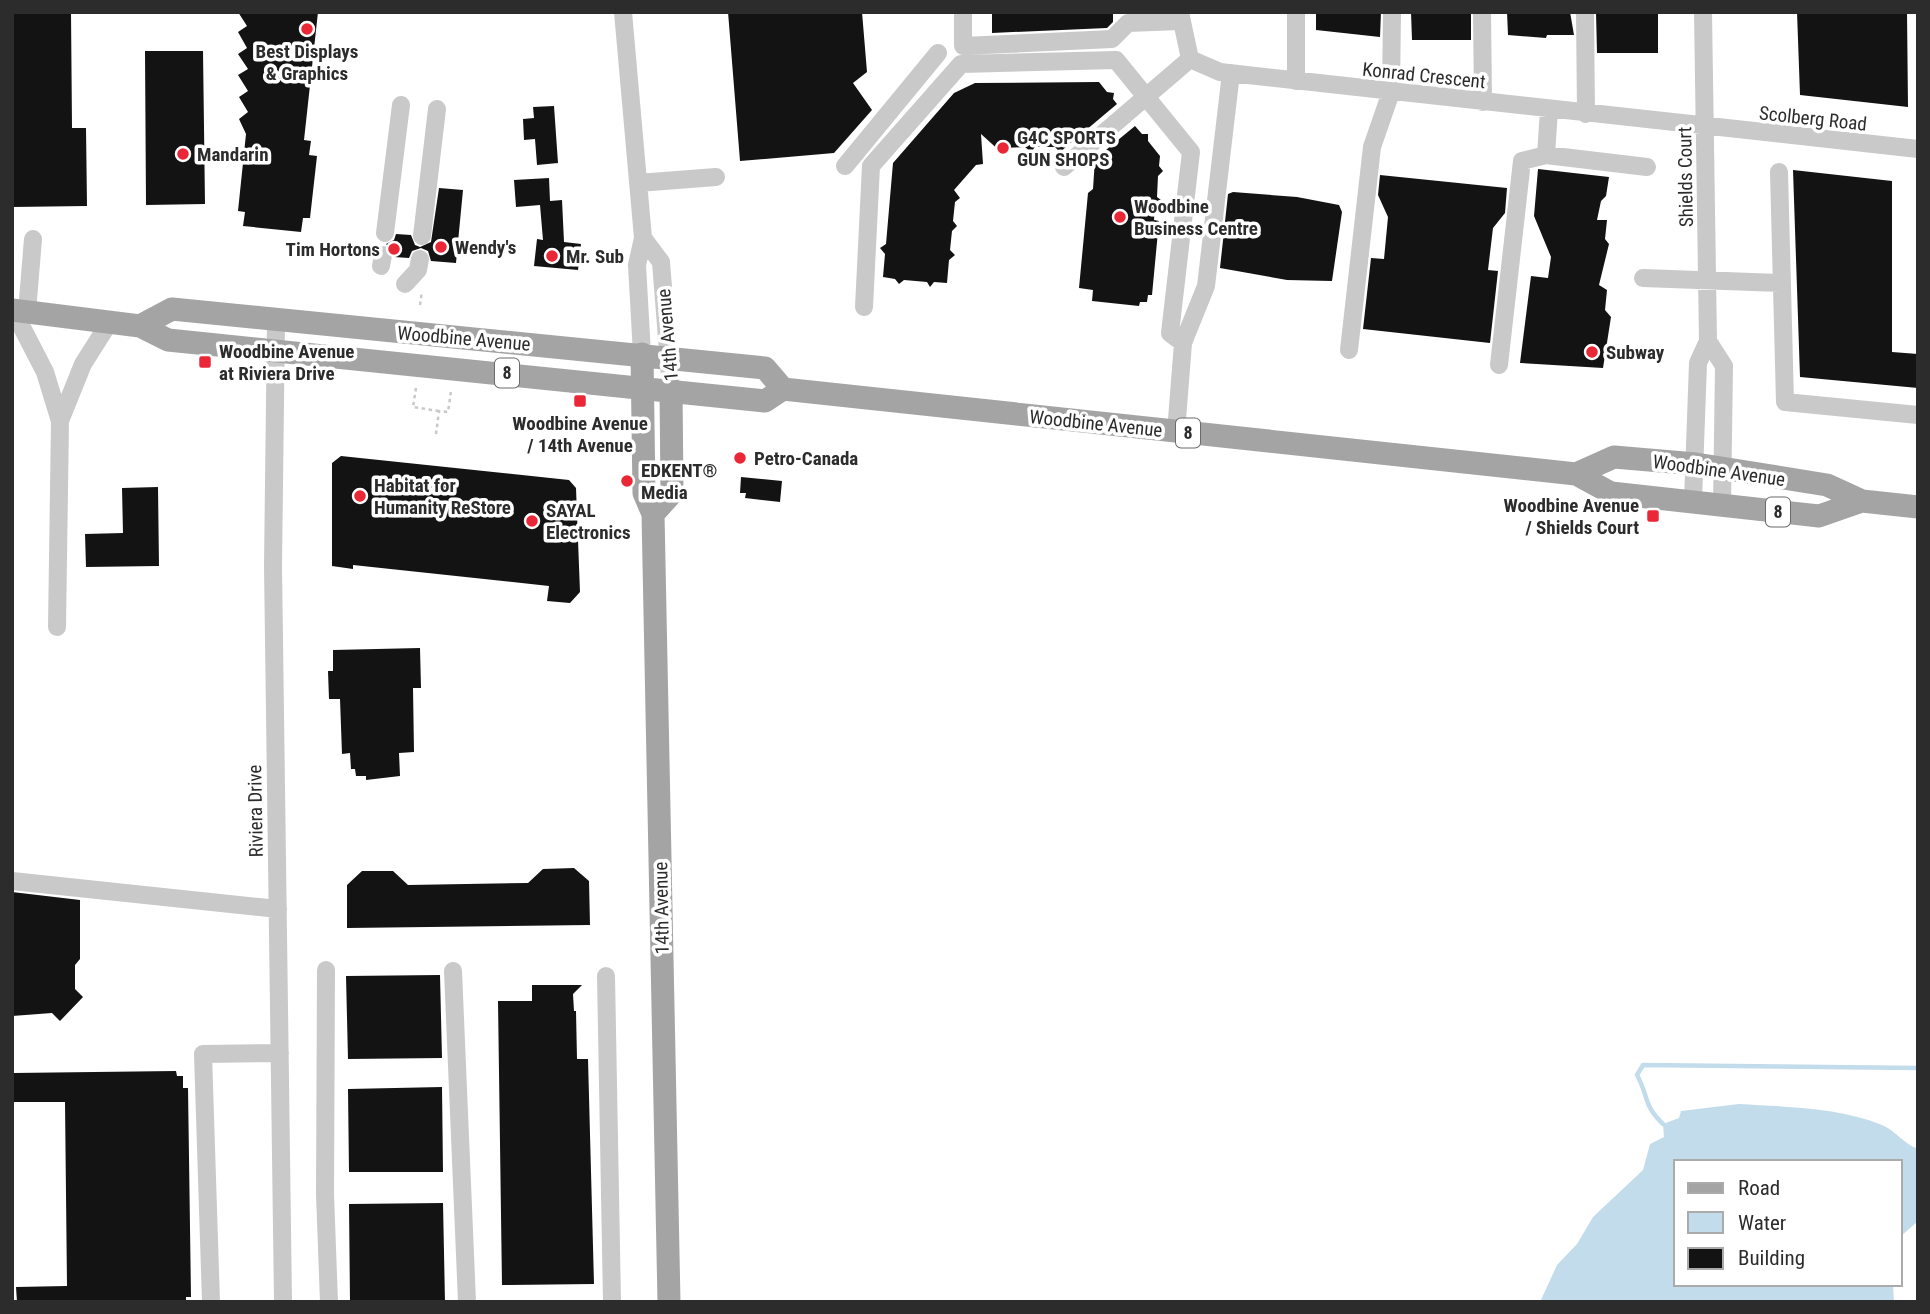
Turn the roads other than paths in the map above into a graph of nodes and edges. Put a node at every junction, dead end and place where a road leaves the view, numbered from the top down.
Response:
1 (623, 12) edge
2 (963, 12) edge
3 (1296, 12) edge
4 (1392, 12) edge
5 (1482, 12) edge
6 (1585, 12) edge
7 (1703, 12) edge
8 (1180, 17) edge
9 (939, 53) dead end
10 (1190, 59) junction
11 (1230, 73) junction
12 (1296, 81) junction
13 (1391, 92) junction
14 (1146, 96) junction
15 (1483, 102) junction
16 (401, 105) dead end
17 (438, 109) dead end
18 (1549, 110) junction
19 (1586, 114) junction
20 (1705, 128) junction
21 (1918, 149) edge
22 (1546, 155) junction
23 (845, 166) dead end
24 (1064, 167) dead end
25 (1647, 167) dead end
26 (1779, 172) dead end
27 (716, 177) dead end
28 (638, 183) junction
29 (385, 233) dead end
30 (422, 236) dead end
31 (643, 238) junction
32 (33, 239) dead end
33 (420, 259) dead end
34 (1643, 278) dead end
35 (1707, 281) junction
36 (1782, 283) junction
37 (405, 285) dead end
38 (864, 307) dead end
39 (18, 311) edge
40 (276, 320) junction
41 (109, 323) junction
42 (140, 326) junction
43 (1708, 341) junction
44 (1183, 343) junction
45 (540, 345) junction
46 (1349, 350) dead end
47 (274, 352) junction
48 (642, 354) junction
49 (670, 358) junction
50 (1499, 365) dead end
51 (534, 376) junction
52 (642, 387) junction
53 (671, 389) junction
54 (783, 389) junction
55 (1918, 415) edge
56 (60, 421) junction
57 (1175, 432) junction
58 (1696, 464) junction
59 (1724, 469) junction
60 (1576, 474) junction
61 (1693, 501) junction
62 (1861, 501) junction
63 (1722, 506) junction
64 (1918, 507) edge
65 (653, 514) junction
66 (57, 626) dead end
67 (12, 881) edge
68 (278, 909) junction
69 (326, 970) dead end
70 (453, 971) dead end
71 (606, 976) dead end
72 (280, 1053) junction
73 (211, 1302) edge
74 (283, 1302) edge
75 (329, 1302) edge
76 (467, 1302) edge
77 (612, 1302) edge
78 (669, 1302) edge

1 - 28 street, 14th Avenue
2 - 8 street
3 - 12 street
4 - 13 street
5 - 15 street
6 - 19 street
7 - 20 street, Shields Court
8 - 10 street
9 - 23 street
10 - 11 street, Konrad Crescent
10 - 14 street
11 - 12 street, Konrad Crescent
11 - 44 street
12 - 13 street, Konrad Crescent
13 - 15 street, Konrad Crescent
13 - 46 street
14 - 24 street
14 - 38 street
14 - 44 street
15 - 18 street, Konrad Crescent
16 - 29 street
17 - 30 street
18 - 19 street, Konrad Crescent
18 - 22 street
19 - 20 street, Konrad Crescent
20 - 21 street, Scolberg Road
20 - 35 street, Shields Court
22 - 25 street
22 - 50 street
26 - 36 street
27 - 28 street
28 - 31 street, 14th Avenue
31 - 48 street, 14th Avenue
31 - 49 street, 14th Avenue
32 - 39 street
33 - 37 street
34 - 35 street
35 - 36 street
35 - 43 street, Shields Court
36 - 55 street
39 - 41 main road, Woodbine Avenue / 8
39 - 56 street
40 - 42 main road, Woodbine Avenue / 8
40 - 45 main road, Woodbine Avenue / 8
40 - 47 street, Riviera Drive
41 - 42 main road, Woodbine Avenue / 8
41 - 56 street
42 - 47 main road, Woodbine Avenue / 8
43 - 58 street, Shields Court
43 - 59 street, Shields Court
44 - 57 street
45 - 48 main road, Woodbine Avenue / 8
45 - 51 main road
47 - 51 main road, Woodbine Avenue / 8
47 - 68 street, Riviera Drive
48 - 49 main road, Woodbine Avenue / 8
48 - 52 main road, 14th Avenue
49 - 53 street, 14th Avenue
49 - 54 main road, Woodbine Avenue / 8
51 - 52 main road, Woodbine Avenue / 8
52 - 53 main road, Woodbine Avenue / 8
52 - 65 main road, 14th Avenue
53 - 54 main road, Woodbine Avenue / 8
53 - 65 main road, 14th Avenue
54 - 57 main road, Woodbine Avenue / 8
56 - 66 street
57 - 60 main road, Woodbine Avenue / 8
58 - 59 main road, Woodbine Avenue / 8
58 - 60 main road, Woodbine Avenue / 8
58 - 61 street, Shields Court
59 - 62 main road, Woodbine Avenue / 8
59 - 63 street, Shields Court
60 - 61 main road, Woodbine Avenue / 8
61 - 63 main road, Woodbine Avenue / 8
62 - 63 main road, Woodbine Avenue / 8
62 - 64 main road, Woodbine Avenue / 8
65 - 78 main road, 14th Avenue
67 - 68 street
68 - 72 street, Riviera Drive
69 - 75 street
70 - 76 street
71 - 77 street
72 - 73 street
72 - 74 street, Riviera Drive

